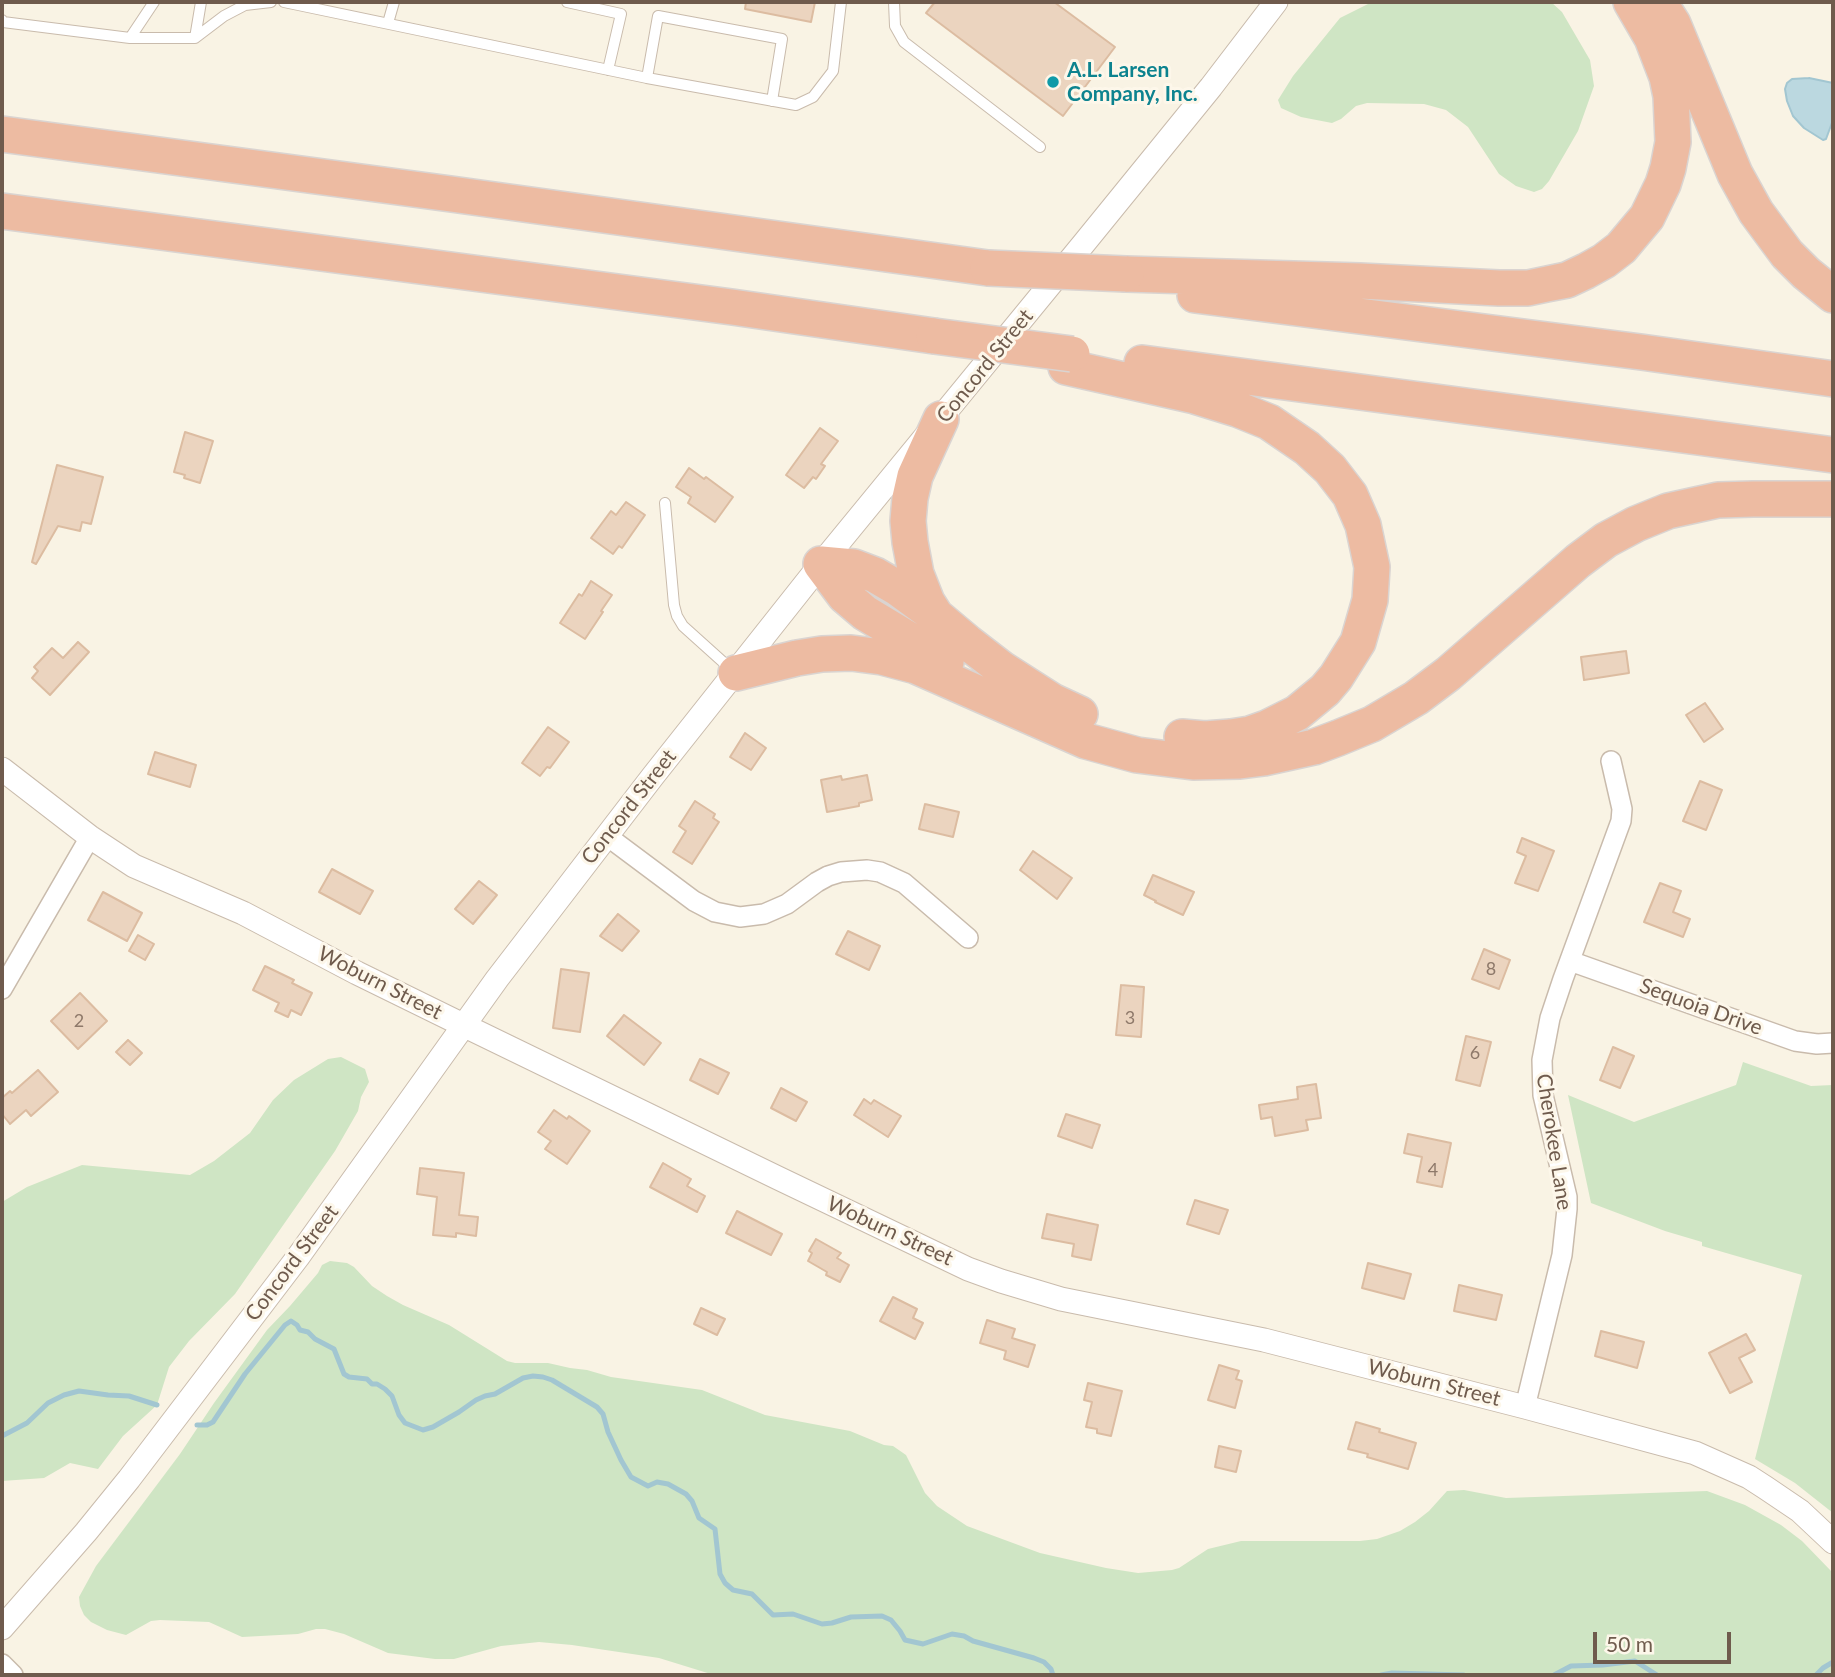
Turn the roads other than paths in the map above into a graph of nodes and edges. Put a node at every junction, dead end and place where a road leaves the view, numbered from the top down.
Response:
1 (154, 2) edge
2 (201, 2) edge
3 (271, 2) edge
4 (284, 2) edge
5 (394, 2) edge
6 (567, 2) edge
7 (841, 2) edge
8 (894, 2) edge
9 (1276, 2) edge
10 (1631, 2) edge
11 (1659, 2) edge
12 (2, 20) edge
13 (388, 23) junction
14 (130, 38) junction
15 (195, 38) junction
16 (608, 70) junction
17 (646, 78) junction
18 (772, 101) junction
19 (2, 134) edge
20 (1040, 147) dead end
21 (2, 211) edge
22 (1121, 279) junction
23 (1833, 295) edge
24 (1069, 361) junction
25 (1833, 379) edge
26 (941, 419) junction
27 (1833, 455) edge
28 (1833, 499) edge
29 (666, 503) dead end
30 (821, 564) junction
31 (936, 616) junction
32 (736, 673) junction
33 (1021, 711) junction
34 (1611, 761) dead end
35 (2, 769) edge
36 (607, 836) junction
37 (90, 837) junction
38 (968, 938) dead end
39 (1570, 961) junction
40 (2, 989) edge
41 (463, 1026) junction
42 (1833, 1043) edge
43 (1525, 1407) junction
44 (1833, 1542) edge
45 (2, 1628) edge
46 (2, 1664) edge
47 (13, 1675) edge

1 - 14 lane
2 - 15 lane
3 - 15 lane
4 - 13 lane
5 - 13 lane
6 - 16 lane
7 - 18 lane
8 - 20 lane
9 - 26 street, Concord Street
10 - 22 highway
11 - 23 highway
12 - 14 lane
13 - 16 lane
14 - 15 lane
16 - 17 lane
17 - 18 lane
17 - 18 lane
19 - 22 highway, bridge
21 - 24 highway, bridge
22 - 25 highway
24 - 27 highway
24 - 31 highway
26 - 30 street, Concord Street
26 - 31 highway
28 - 33 highway
29 - 32 lane
30 - 31 highway
30 - 32 street, Concord Street
30 - 33 highway
32 - 33 highway
32 - 36 street, Concord Street
34 - 39 street, Cherokee Lane
35 - 37 street, Woburn Street
36 - 38 street
36 - 41 street, Concord Street
37 - 40 street
37 - 41 street, Woburn Street
39 - 42 street, Sequoia Drive
39 - 43 street, Cherokee Lane
41 - 43 street, Woburn Street
41 - 45 street, Concord Street
43 - 44 street, Woburn Street
46 - 47 street

